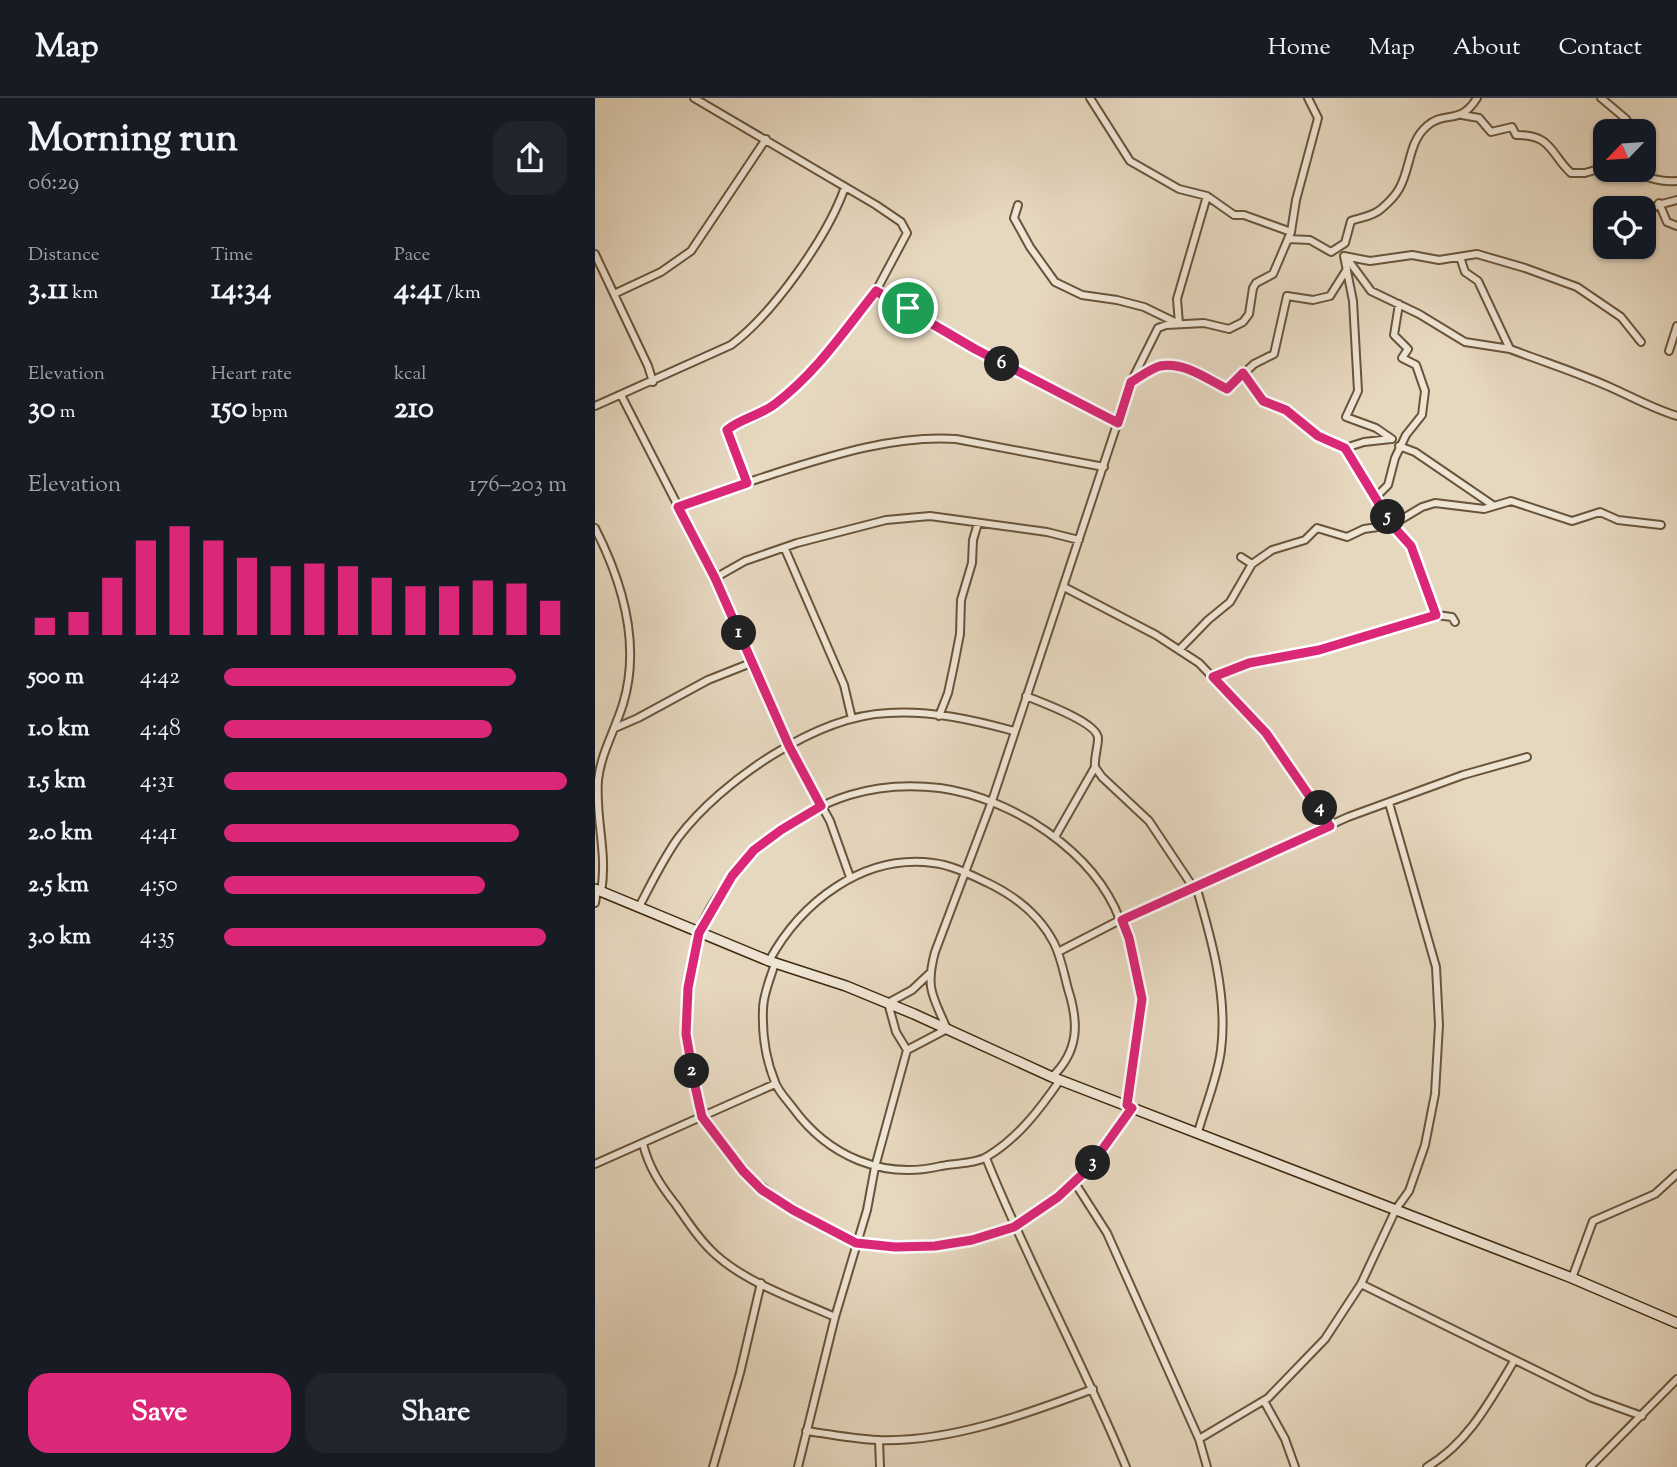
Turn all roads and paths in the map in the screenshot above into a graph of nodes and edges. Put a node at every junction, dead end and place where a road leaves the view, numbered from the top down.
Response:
1 (694, 98) edge
2 (1090, 98) edge
3 (1308, 98) edge
4 (1477, 98) edge
5 (1601, 98) edge
6 (1459, 115) junction
7 (1626, 119) edge
8 (766, 139) junction
9 (1593, 170) edge
10 (1656, 180) edge
11 (1677, 181) edge
12 (845, 187) junction
13 (1207, 196) junction
14 (1677, 200) edge
15 (1659, 204) junction
16 (1018, 205) dead end
17 (1656, 206) edge
18 (1677, 226) edge
19 (1289, 236) junction
20 (595, 254) edge
21 (1344, 256) junction
22 (1460, 257) junction
23 (1347, 269) junction
24 (876, 291) junction
25 (614, 294) junction
26 (1399, 304) junction
27 (1179, 324) junction
28 (1677, 326) edge
29 (1641, 342) dead end
30 (1510, 349) junction
31 (1669, 351) dead end
32 (1243, 373) junction
33 (653, 382) junction
34 (1131, 382) junction
35 (621, 395) junction
36 (595, 406) edge
37 (1677, 416) edge
38 (1118, 423) junction
39 (1392, 439) junction
40 (1400, 447) junction
41 (1345, 448) junction
42 (1104, 467) junction
43 (747, 483) junction
44 (1376, 497) junction
45 (1494, 506) junction
46 (678, 507) junction
47 (978, 523) junction
48 (1392, 525) junction
49 (1661, 525) dead end
50 (595, 528) edge
51 (1079, 540) junction
52 (785, 549) junction
53 (1241, 557) dead end
54 (1252, 564) junction
55 (715, 578) junction
56 (1064, 587) junction
57 (1436, 615) junction
58 (1455, 622) dead end
59 (1180, 649) junction
60 (751, 663) junction
61 (1213, 677) junction
62 (1026, 696) junction
63 (939, 716) junction
64 (852, 719) junction
65 (615, 728) junction
66 (1014, 731) junction
67 (789, 746) junction
68 (1527, 757) dead end
69 (1095, 767) junction
70 (992, 801) junction
71 (1389, 803) junction
72 (821, 806) junction
73 (1330, 826) junction
74 (1055, 837) junction
75 (966, 872) junction
76 (851, 877) junction
77 (1194, 887) junction
78 (598, 890) edge
79 (595, 904) edge
80 (639, 907) junction
81 (1121, 920) junction
82 (699, 933) junction
83 (1058, 952) junction
84 (772, 962) junction
85 (929, 974) junction
86 (888, 1003) junction
87 (947, 1029) junction
88 (907, 1050) junction
89 (1056, 1079) junction
90 (775, 1084) junction
91 (1130, 1107) junction
92 (702, 1117) junction
93 (1198, 1132) junction
94 (643, 1144) junction
95 (985, 1158) junction
96 (595, 1164) edge
97 (875, 1167) junction
98 (1677, 1174) edge
99 (1075, 1183) junction
100 (1396, 1209) junction
101 (1014, 1227) junction
102 (856, 1243) junction
103 (1572, 1278) junction
104 (761, 1283) junction
105 (1361, 1284) junction
106 (835, 1317) junction
107 (1677, 1323) edge
108 (1514, 1361) junction
109 (1677, 1379) edge
110 (1093, 1389) junction
111 (1264, 1401) junction
112 (1642, 1416) junction
113 (806, 1431) junction
114 (1199, 1439) junction
115 (879, 1440) junction
116 (713, 1467) edge
117 (798, 1467) edge
118 (880, 1467) edge
119 (1126, 1467) edge
120 (1207, 1467) edge
121 (1295, 1467) edge
122 (1427, 1467) edge
123 (1590, 1467) edge

1 - 8 street
2 - 13 street
3 - 19 street
4 - 6 street
5 - 7 street
6 - 9 street
6 - 19 street
8 - 12 street
8 - 25 street
10 - 11 street
12 - 24 street
12 - 33 street
13 - 19 street
13 - 27 street
14 - 15 street
15 - 17 street
15 - 18 street
16 - 27 street
19 - 27 street
20 - 25 street
21 - 22 street
21 - 23 street
21 - 26 street
22 - 29 street
22 - 30 street
23 - 32 street
23 - 39 street
24 - 38 street
24 - 43 street
25 - 33 street
26 - 30 street
26 - 40 street
27 - 34 street
28 - 31 street
30 - 37 street
32 - 34 street
32 - 41 street
33 - 35 street
34 - 38 street
35 - 36 street
35 - 46 street
38 - 42 street
39 - 40 street
39 - 41 street
40 - 44 street
40 - 45 street
41 - 44 street
42 - 43 street
42 - 51 street
43 - 46 street
44 - 48 street
45 - 48 street
45 - 49 street
46 - 55 street
47 - 51 street
47 - 52 street
47 - 63 street
48 - 54 street
48 - 57 street
50 - 65 street
51 - 56 street
52 - 55 street
52 - 64 street
53 - 54 street
54 - 59 street
55 - 60 street
56 - 59 street
56 - 62 street
57 - 58 street
57 - 61 street
59 - 61 street
60 - 65 street
60 - 67 street
61 - 73 street
62 - 66 street
62 - 69 street
63 - 64 street
63 - 66 street
64 - 67 street
65 - 78 street
66 - 70 street
67 - 72 street
67 - 80 street
68 - 71 street
69 - 74 street
69 - 77 street
70 - 72 street
70 - 74 street
70 - 75 street
71 - 73 street
71 - 100 street
72 - 76 street
72 - 82 street
73 - 77 street
74 - 81 street
75 - 76 street
75 - 83 street
75 - 85 street
76 - 84 street
77 - 81 street
77 - 93 street
78 - 79 street
78 - 80 street
80 - 82 street
81 - 83 street
81 - 91 street
82 - 84 street
82 - 92 street
83 - 89 street
84 - 86 street
84 - 90 street
85 - 86 street
85 - 87 street
86 - 87 street
86 - 88 street
87 - 88 street
87 - 89 street
88 - 97 street
89 - 91 street
89 - 95 street
90 - 92 street
90 - 97 street
91 - 93 street
91 - 99 street
92 - 94 street
92 - 102 street
93 - 100 street
94 - 96 street
94 - 104 street
95 - 97 street
95 - 101 street
97 - 102 street
98 - 103 street
99 - 101 street
99 - 114 street
100 - 103 street
100 - 105 street
101 - 102 street
101 - 110 street
102 - 106 street
103 - 107 street
104 - 106 street
104 - 116 street
105 - 108 street
105 - 111 street
106 - 113 street
108 - 112 street
108 - 122 street
109 - 112 street
110 - 115 street
110 - 119 street
111 - 114 street
111 - 121 street
112 - 123 street
113 - 115 street
113 - 117 street
114 - 120 street
115 - 118 street

